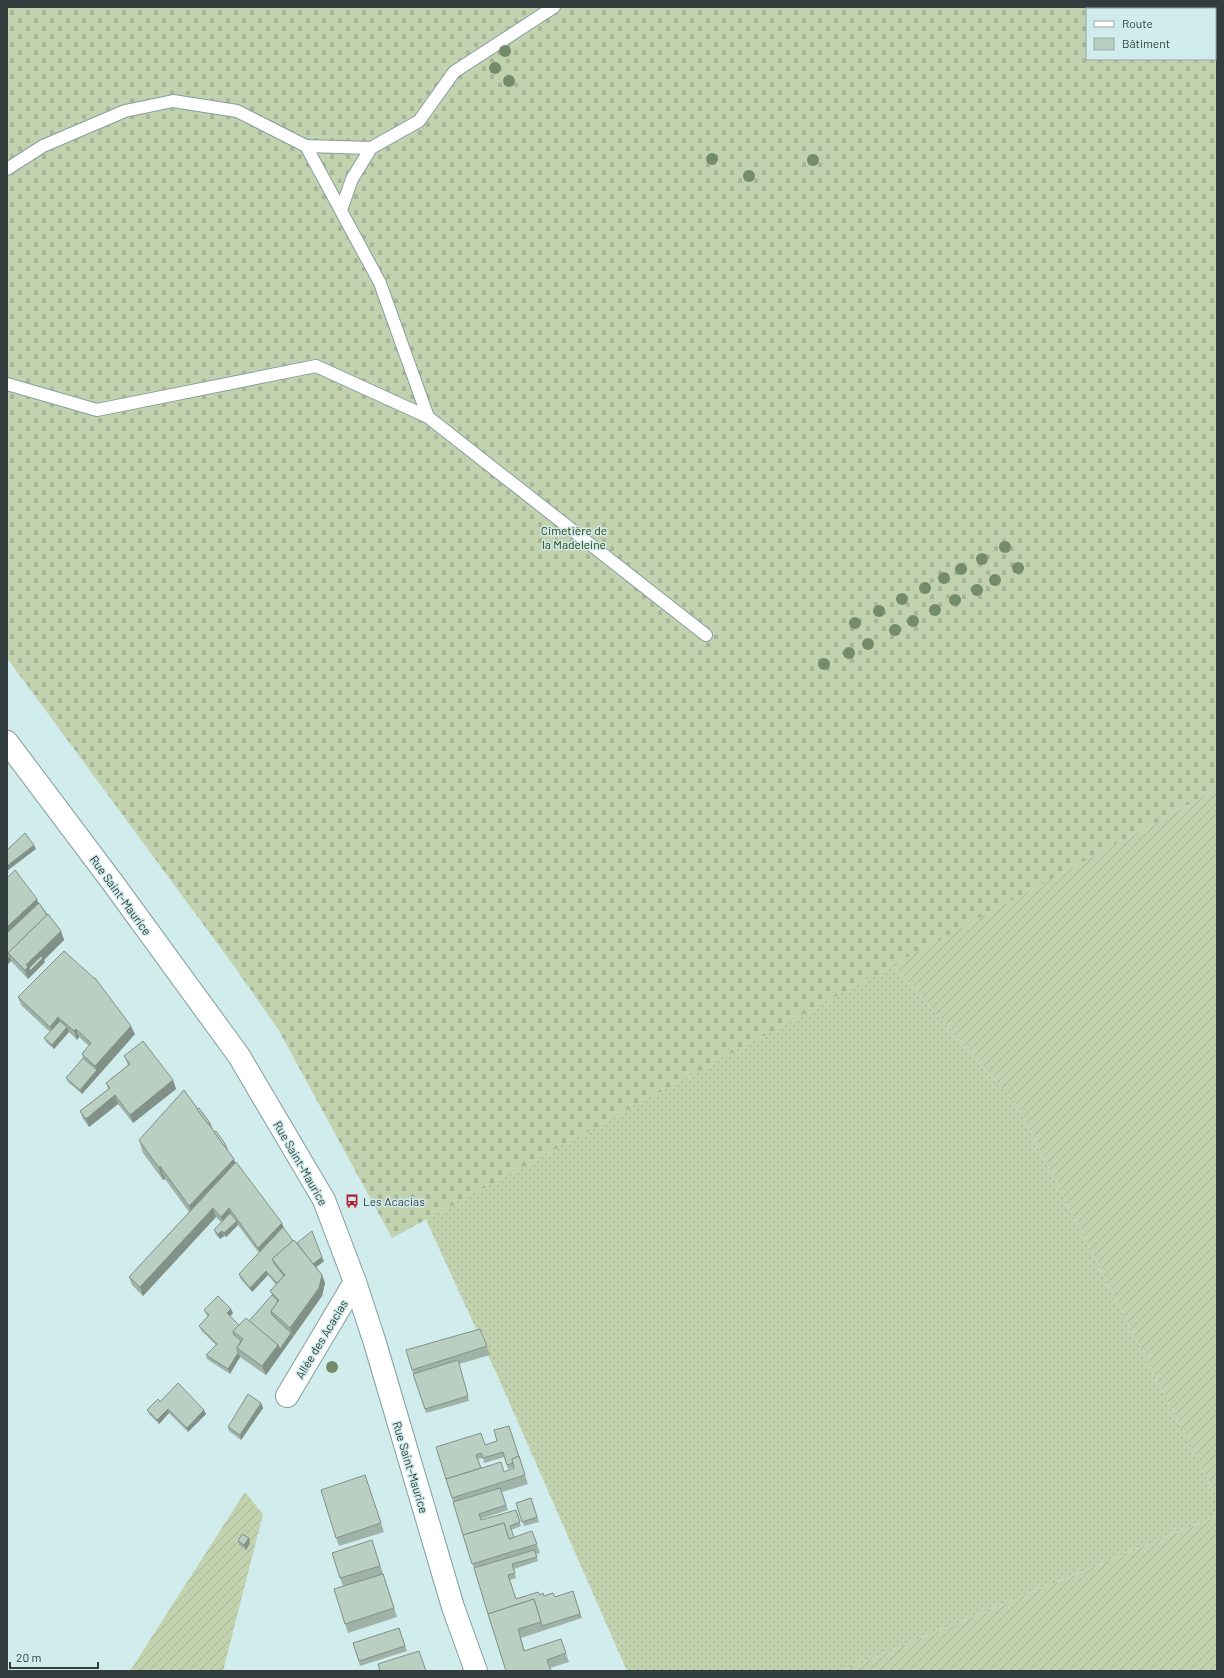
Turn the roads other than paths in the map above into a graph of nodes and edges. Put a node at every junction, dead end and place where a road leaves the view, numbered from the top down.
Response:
1 (554, 7) edge
2 (306, 146) junction
3 (371, 148) junction
4 (7, 169) edge
5 (341, 210) junction
6 (7, 384) edge
7 (428, 417) junction
8 (706, 635) dead end
9 (7, 742) edge
10 (355, 1282) junction
11 (287, 1396) dead end
12 (476, 1671) edge

1 - 3 lane
2 - 3 lane
2 - 4 lane
2 - 5 lane
3 - 5 lane
5 - 7 lane
6 - 7 lane
7 - 8 lane
9 - 10 street, Rue Saint-Maurice
10 - 11 street, Allée des Acacias
10 - 12 street, Rue Saint-Maurice

